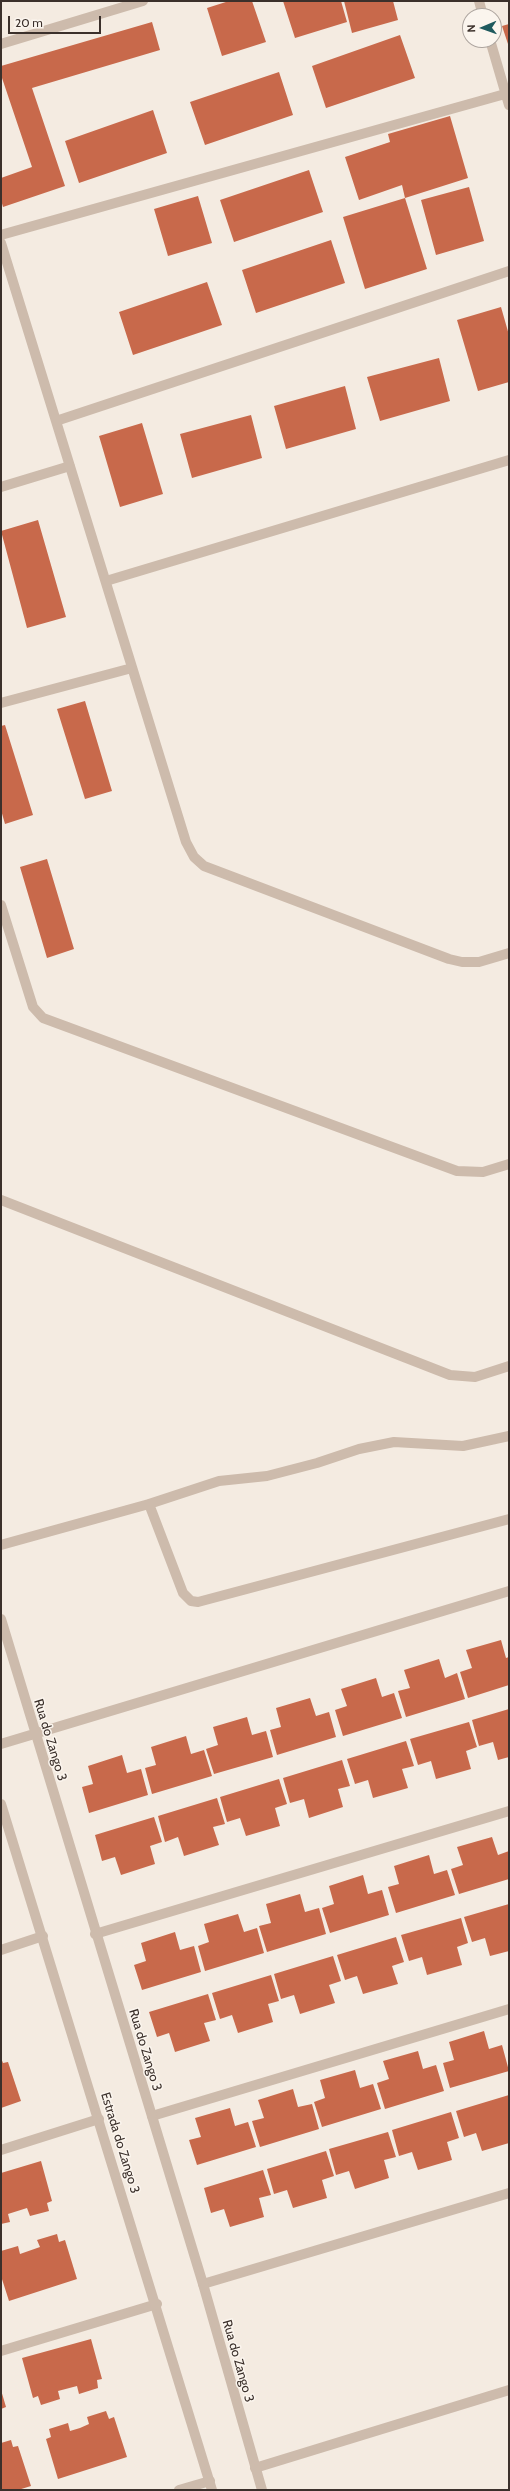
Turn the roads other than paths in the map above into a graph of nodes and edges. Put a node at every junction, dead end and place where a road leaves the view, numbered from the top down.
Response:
1 (143, 1) edge
2 (1, 44) edge
3 (492, 48) edge
4 (506, 94) junction
5 (509, 105) edge
6 (1, 235) edge
7 (1, 243) edge
8 (509, 271) edge
9 (56, 421) junction
10 (509, 460) edge
11 (70, 466) junction
12 (1, 487) edge
13 (106, 581) junction
14 (132, 668) junction
15 (1, 703) edge
16 (1, 905) edge
17 (509, 953) edge
18 (509, 1164) edge
19 (1, 1200) edge
20 (509, 1366) edge
21 (509, 1436) edge
22 (149, 1504) junction
23 (509, 1519) edge
24 (1, 1545) edge
25 (509, 1591) edge
26 (1, 1619) edge
27 (34, 1734) junction
28 (1, 1744) edge
29 (1, 1804) edge
30 (509, 1811) edge
31 (95, 1934) junction
32 (43, 1936) junction
33 (1, 1950) edge
34 (509, 2009) edge
35 (152, 2116) junction
36 (99, 2119) junction
37 (1, 2150) edge
38 (509, 2193) edge
39 (203, 2284) junction
40 (157, 2304) junction
41 (1, 2351) edge
42 (509, 2390) edge
43 (255, 2468) junction
44 (211, 2486) edge
45 (179, 2490) edge
46 (262, 2490) edge

1 - 2 street
3 - 4 street
4 - 5 street
4 - 6 street
7 - 9 street
8 - 9 street
9 - 11 street
10 - 13 street
11 - 12 street
11 - 13 street
13 - 14 street
14 - 15 street
14 - 17 street
16 - 18 street
19 - 20 street
21 - 22 street
22 - 23 street
22 - 24 street
25 - 27 street
26 - 27 street, Rua do Zango 3
27 - 28 street
27 - 31 street, Rua do Zango 3
29 - 32 street, Estrada do Zango 3
30 - 31 street
31 - 35 street, Rua do Zango 3
32 - 33 street
32 - 36 street, Estrada do Zango 3
34 - 35 street
35 - 39 street, Rua do Zango 3
36 - 37 street
36 - 40 street, Estrada do Zango 3
38 - 39 street
39 - 43 street, Rua do Zango 3
40 - 41 street
40 - 44 street, Estrada do Zango 3
42 - 43 street
43 - 46 street, Rua do Zango 3
44 - 45 street

